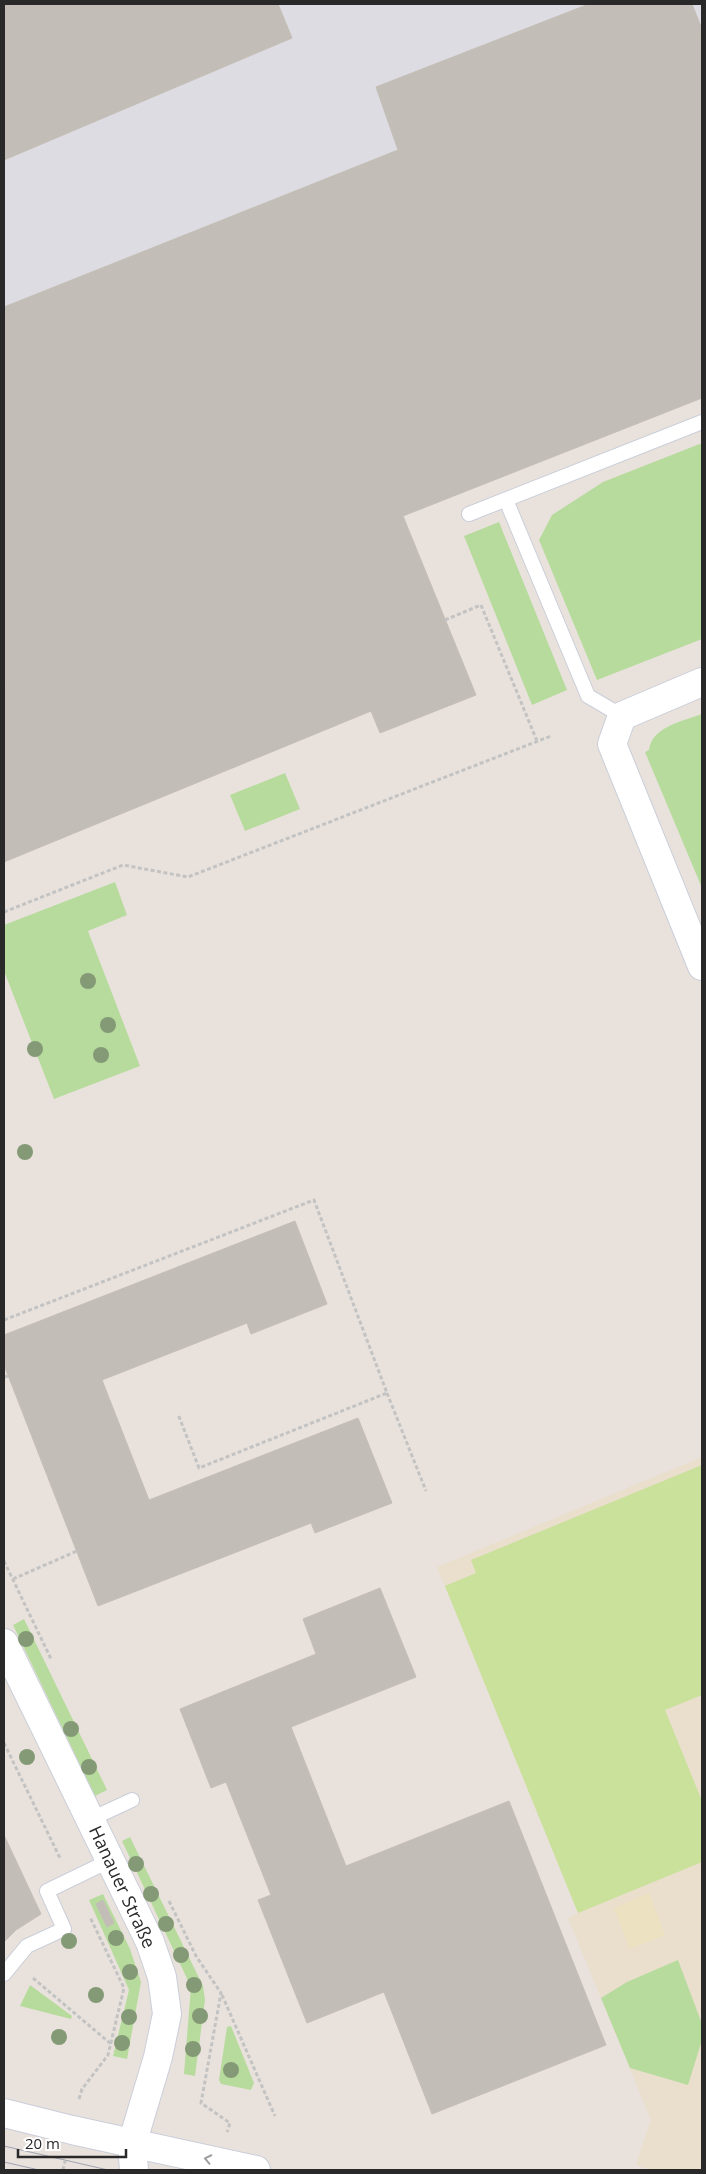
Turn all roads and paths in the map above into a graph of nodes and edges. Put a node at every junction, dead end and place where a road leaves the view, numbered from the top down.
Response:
1 (702, 422) edge
2 (506, 500) junction
3 (469, 514) dead end
4 (445, 620) dead end
5 (702, 682) edge
6 (622, 716) junction
7 (551, 736) dead end
8 (537, 741) junction
9 (4, 912) edge
10 (702, 966) edge
11 (4, 1320) edge
12 (8, 1376) dead end
13 (4, 1377) edge
14 (386, 1393) junction
15 (178, 1414) dead end
16 (426, 1491) dead end
17 (77, 1551) dead end
18 (13, 1579) dead end
19 (4, 1643) edge
20 (132, 1800) dead end
21 (90, 1819) junction
22 (110, 1860) junction
23 (14, 1962) junction
24 (4, 1974) edge
25 (221, 1993) dead end
26 (111, 2044) dead end
27 (4, 2113) edge
28 (275, 2116) dead end
29 (133, 2157) edge
30 (256, 2170) edge

1 - 2 lane
2 - 3 lane
2 - 6 lane
4 - 8 path
5 - 6 street
6 - 10 street
7 - 8 path
8 - 9 path
11 - 14 path
12 - 13 path
14 - 15 path
14 - 16 path
17 - 18 path
19 - 21 street, Hanauer Straße
20 - 21 lane
21 - 22 street, Hanauer Straße
22 - 23 lane
22 - 29 street, Hanauer Straße
23 - 24 lane
23 - 26 path
25 - 28 path
27 - 29 street
30 -> 29 street

